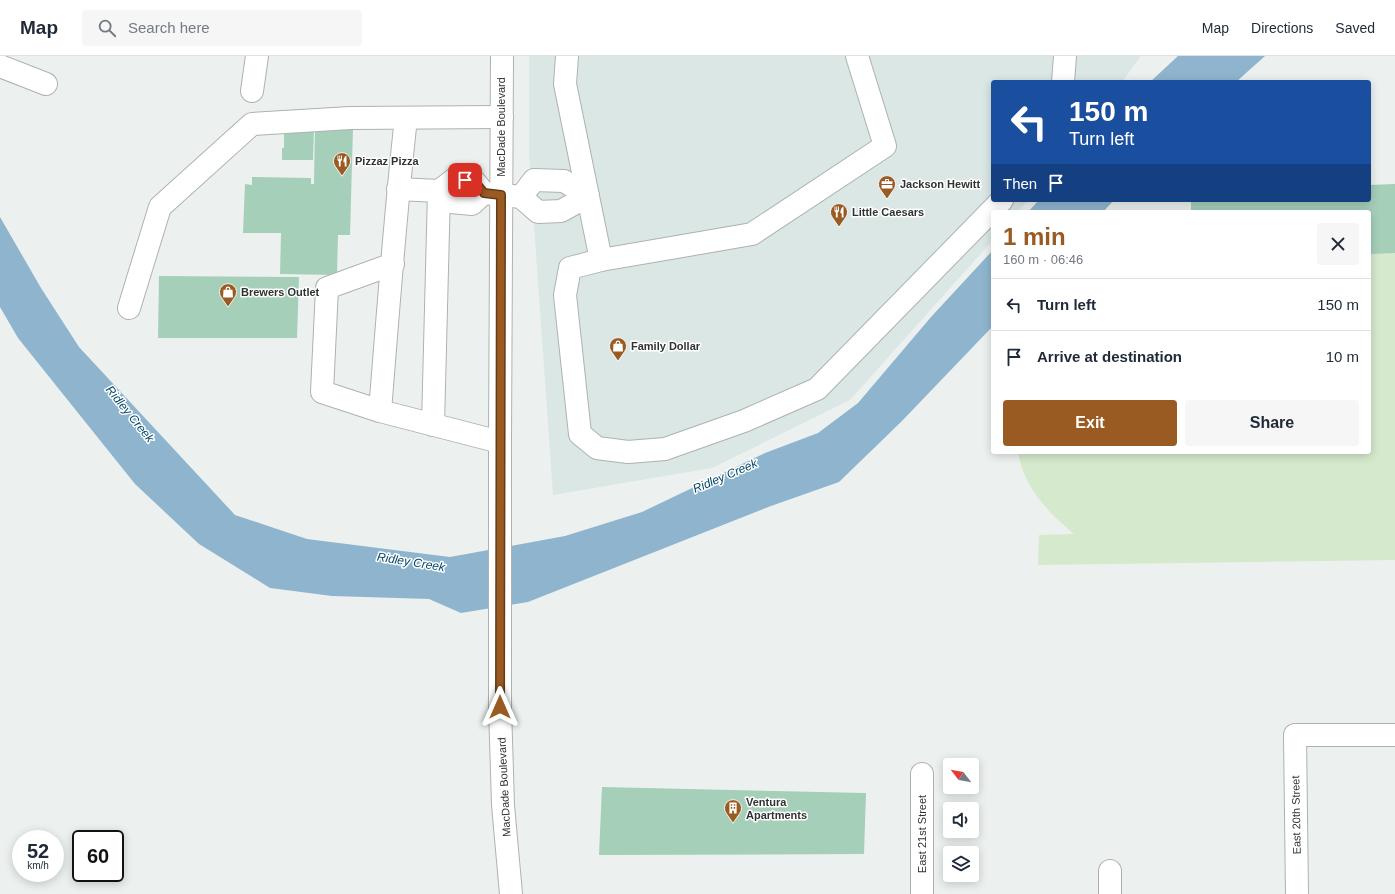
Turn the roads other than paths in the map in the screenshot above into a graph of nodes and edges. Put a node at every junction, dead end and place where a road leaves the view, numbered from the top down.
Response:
1 (257, 56) edge
2 (502, 56) edge
3 (566, 56) edge
4 (857, 56) edge
5 (1065, 56) edge
6 (0, 66) edge
7 (1063, 80) edge
8 (46, 84) dead end
9 (252, 91) dead end
10 (502, 117) junction
11 (406, 118) junction
12 (398, 189) junction
13 (439, 191) junction
14 (502, 195) junction
15 (588, 196) junction
16 (1000, 202) edge
17 (992, 210) edge
18 (991, 211) edge
19 (601, 260) junction
20 (393, 264) junction
21 (129, 308) dead end
22 (380, 411) junction
23 (433, 425) junction
24 (500, 442) junction
25 (1395, 735) edge
26 (922, 774) dead end
27 (1110, 871) dead end
28 (511, 894) edge
29 (922, 894) edge
30 (1110, 894) edge
31 (1298, 894) edge

1 - 9 main road
2 - 10 main road, MacDade Boulevard
3 - 15 main road
4 - 19 main road
5 - 7 main road
6 - 8 main road
10 - 11 main road
10 - 14 main road, MacDade Boulevard
11 - 12 main road
11 - 21 main road
12 - 13 main road
12 - 20 main road
13 - 14 main road
13 - 23 main road
14 - 15 main road
14 - 15 main road
14 - 24 main road, MacDade Boulevard
15 - 19 main road
16 - 17 main road
18 - 19 main road
20 - 22 main road
20 - 22 main road
22 - 23 main road
23 - 24 main road
24 - 28 main road, MacDade Boulevard
25 - 31 main road, East 20th Street
26 - 29 main road, East 21st Street
27 - 30 main road

